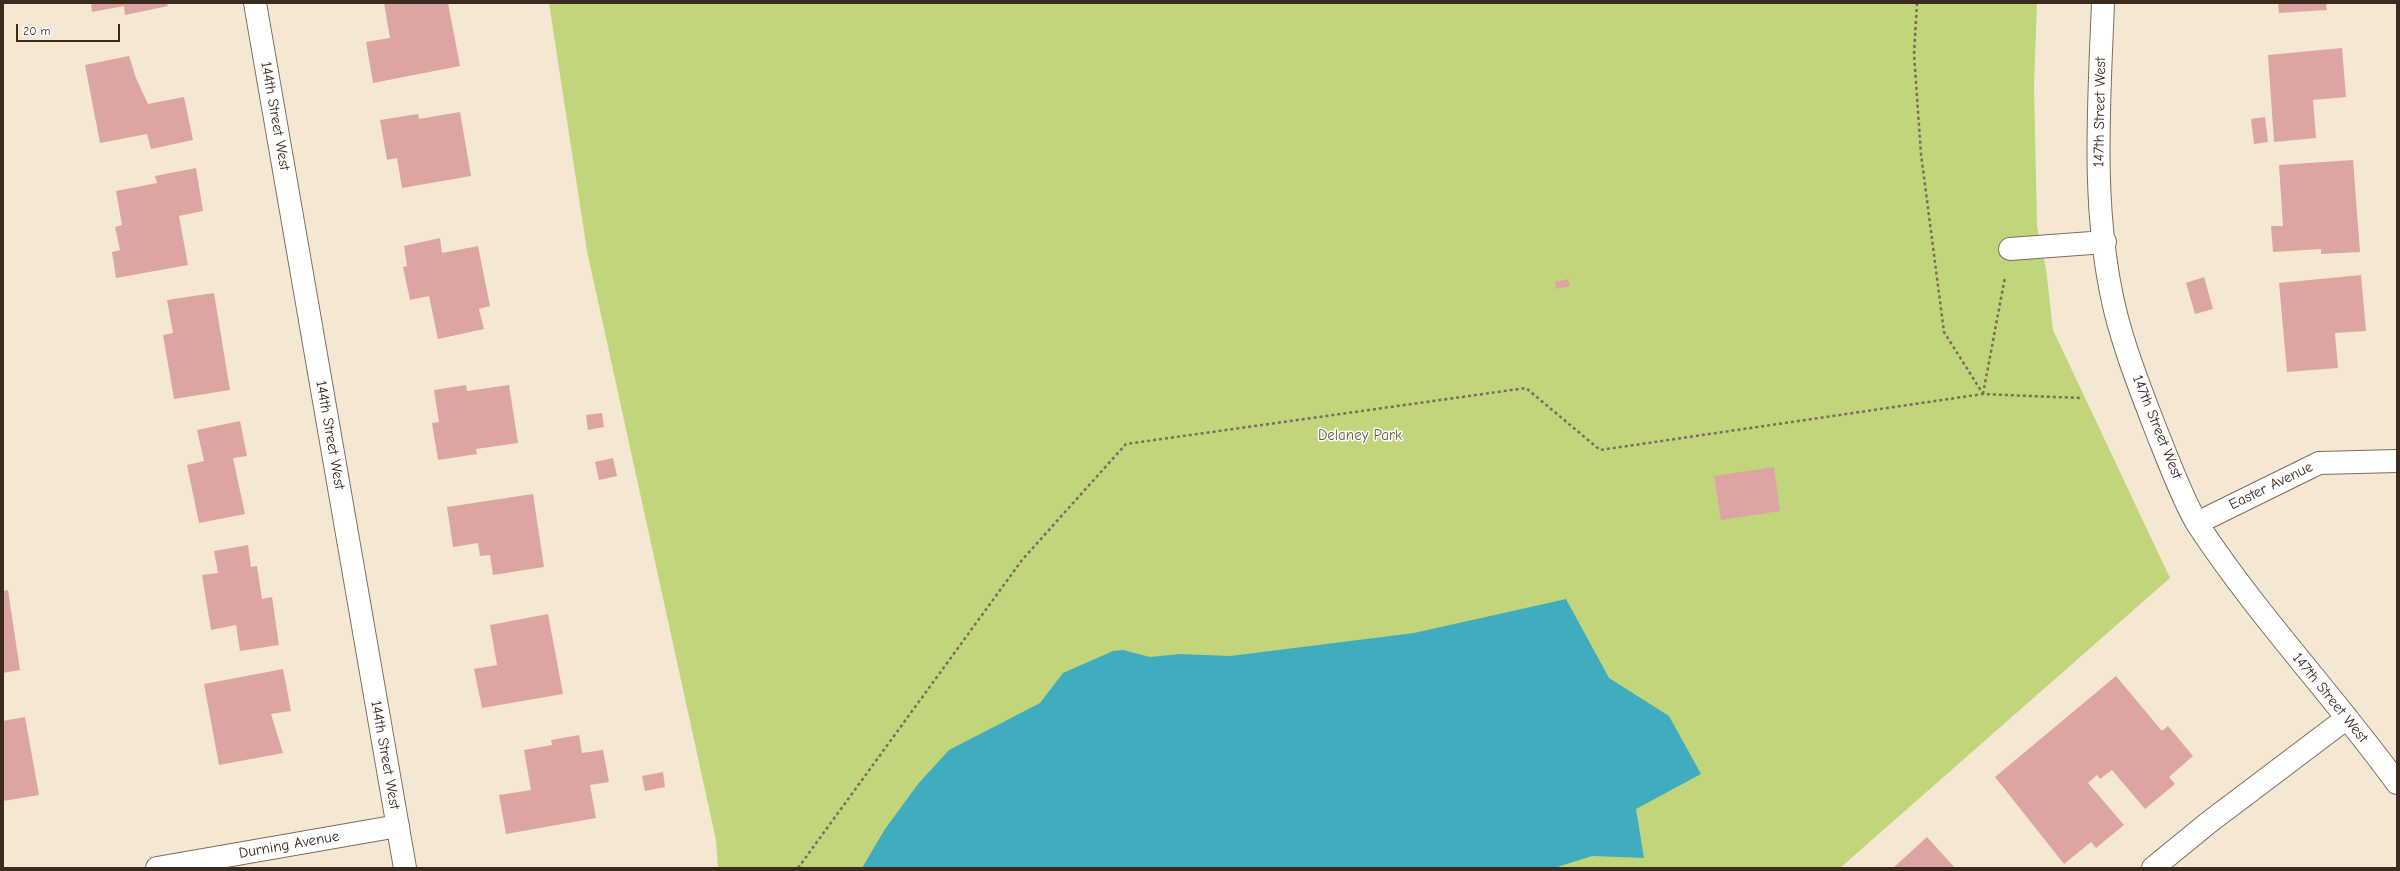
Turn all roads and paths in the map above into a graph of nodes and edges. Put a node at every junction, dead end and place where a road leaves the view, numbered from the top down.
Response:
1 (255, 3) edge
2 (1917, 3) edge
3 (2103, 3) edge
4 (2104, 242) junction
5 (2010, 248) joint
6 (1982, 394) junction
7 (2080, 398) dead end
8 (2397, 461) edge
9 (2197, 523) junction
10 (2347, 718) junction
11 (2397, 784) edge
12 (398, 826) junction
13 (157, 868) edge
14 (405, 868) edge
15 (798, 868) edge
16 (2153, 868) edge

1 - 12 street, 144th Street West
2 - 6 path
3 - 4 street, 147th Street West
4 - 5 street
4 - 9 street, 147th Street West
5 - 6 path
6 - 7 path
6 - 15 path
8 - 9 street, Easter Avenue
9 - 10 street, 147th Street West
10 - 11 street, 147th Street West
10 - 16 street
12 - 13 street, Durning Avenue
12 - 14 street, 144th Street West

